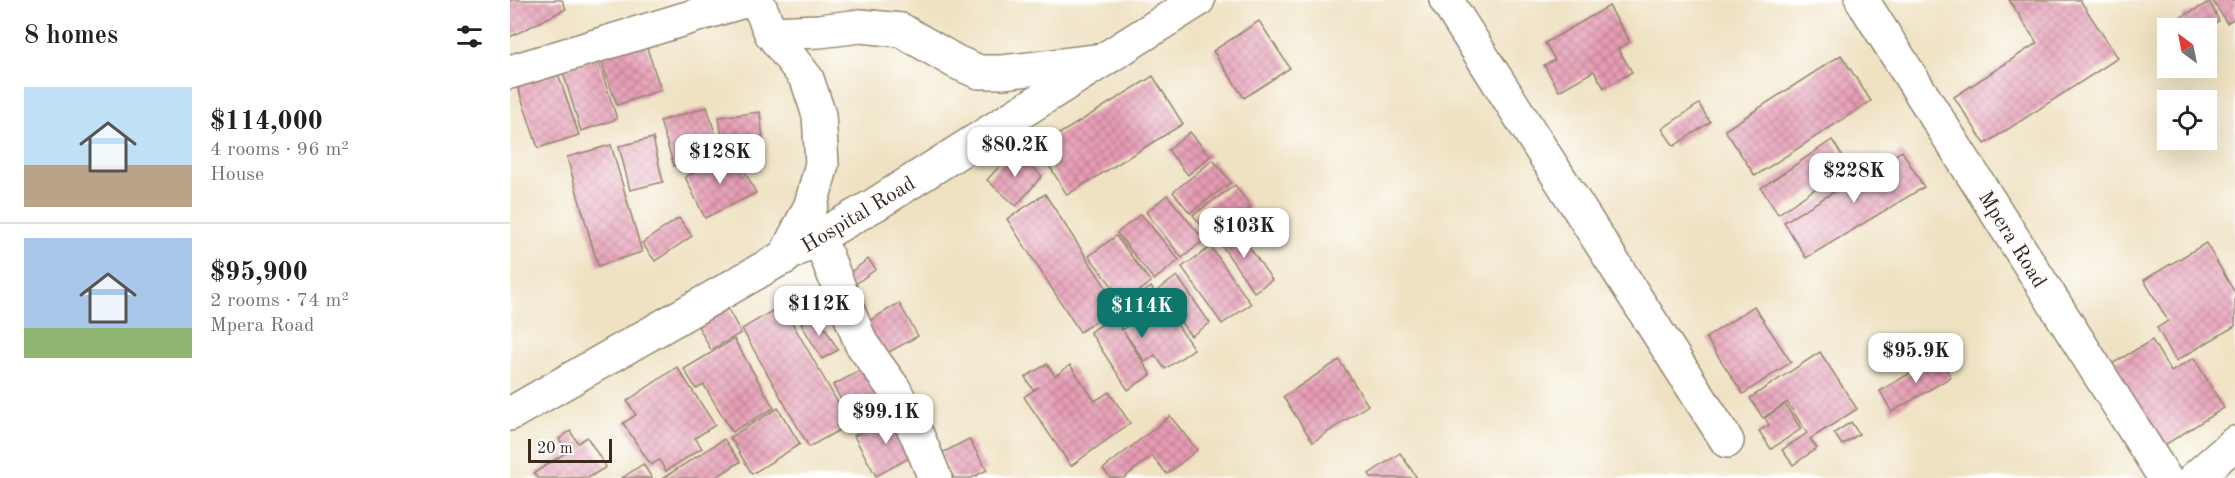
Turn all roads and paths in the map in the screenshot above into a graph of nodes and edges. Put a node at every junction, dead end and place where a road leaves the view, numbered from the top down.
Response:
1 (747, 0) edge
2 (757, 0) edge
3 (1198, 0) edge
4 (1446, 0) edge
5 (1862, 0) edge
6 (771, 33) junction
7 (1103, 60) junction
8 (510, 72) edge
9 (819, 237) junction
10 (784, 258) junction
11 (510, 414) edge
12 (1727, 441) dead end
13 (2235, 444) edge
14 (935, 478) edge
15 (2165, 478) edge
16 (2195, 478) edge

1 - 8 street
2 - 6 street
3 - 7 street, Hospital Road
4 - 12 street
5 - 15 street, Mpera Road
6 - 7 street
6 - 10 street
7 - 9 street, Hospital Road
9 - 10 street, Hospital Road
9 - 14 street
10 - 11 street, Hospital Road
13 - 16 street

